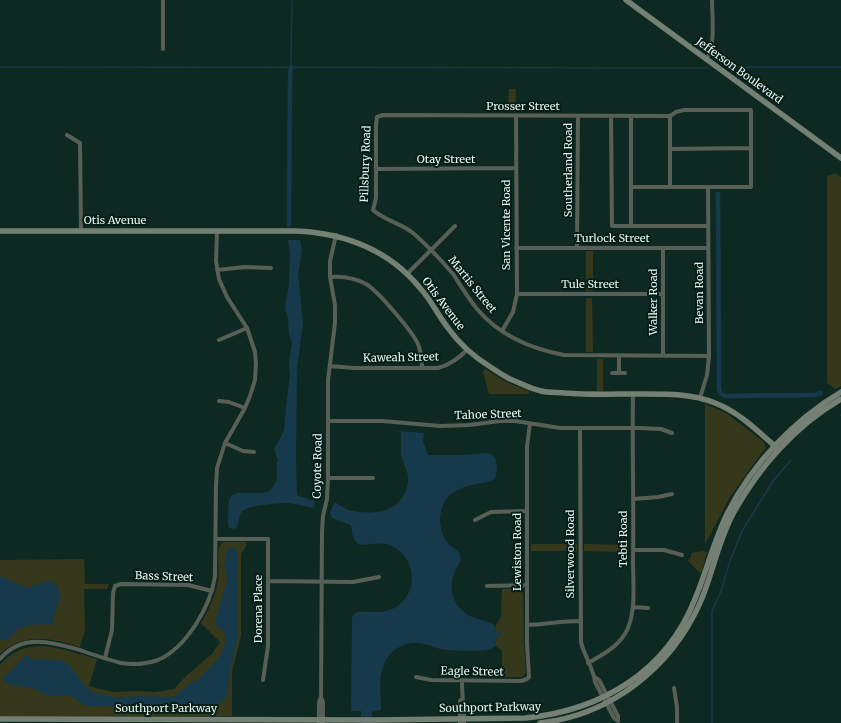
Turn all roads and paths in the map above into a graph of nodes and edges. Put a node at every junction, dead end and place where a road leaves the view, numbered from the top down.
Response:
1 (163, 0) edge
2 (626, 0) edge
3 (712, 0) edge
4 (163, 49) dead end
5 (706, 59) junction
6 (516, 116) junction
7 (578, 116) junction
8 (611, 116) junction
9 (631, 116) junction
10 (670, 116) junction
11 (377, 118) joint
12 (67, 134) dead end
13 (751, 148) junction
14 (670, 149) junction
15 (841, 158) edge
16 (376, 168) junction
17 (516, 168) junction
18 (631, 187) junction
19 (670, 187) junction
20 (708, 187) junction
21 (373, 210) joint
22 (454, 226) dead end
23 (631, 226) junction
24 (708, 226) junction
25 (0, 231) edge
26 (81, 231) junction
27 (217, 231) junction
28 (336, 235) junction
29 (516, 248) junction
30 (578, 248) junction
31 (663, 248) junction
32 (708, 248) junction
33 (430, 250) junction
34 (271, 268) dead end
35 (217, 270) junction
36 (407, 274) junction
37 (330, 277) junction
38 (517, 294) junction
39 (662, 294) junction
40 (247, 328) junction
41 (502, 331) junction
42 (219, 340) dead end
43 (467, 350) junction
44 (663, 355) junction
45 (619, 356) junction
46 (709, 356) junction
47 (330, 366) junction
48 (422, 368) junction
49 (612, 373) dead end
50 (619, 373) junction
51 (625, 373) dead end
52 (841, 392) edge
53 (633, 394) junction
54 (700, 398) junction
55 (841, 399) edge
56 (219, 401) dead end
57 (245, 408) junction
58 (328, 421) junction
59 (530, 423) junction
60 (633, 428) junction
61 (580, 429) junction
62 (672, 433) dead end
63 (225, 443) junction
64 (776, 448) junction
65 (254, 452) dead end
66 (328, 478) junction
67 (373, 478) dead end
68 (672, 494) dead end
69 (633, 499) junction
70 (527, 511) junction
71 (475, 520) dead end
72 (216, 539) junction
73 (633, 550) junction
74 (682, 555) dead end
75 (379, 577) dead end
76 (268, 581) junction
77 (321, 581) junction
78 (527, 585) junction
79 (487, 586) dead end
80 (212, 591) junction
81 (633, 607) junction
82 (648, 608) dead end
83 (580, 622) junction
84 (527, 625) junction
85 (104, 658) junction
86 (0, 659) edge
87 (588, 663) junction
88 (416, 677) dead end
89 (527, 679) joint
90 (263, 680) dead end
91 (462, 681) junction
92 (674, 688) dead end
93 (607, 699) junction
94 (0, 719) edge
95 (244, 721) edge
96 (321, 721) edge
97 (462, 721) edge
98 (618, 722) edge
99 (540, 723) edge
100 (677, 723) edge

1 - 4 street
2 - 5 street, Jefferson Boulevard
3 - 5 street
5 - 15 street, Jefferson Boulevard
6 - 7 street, Prosser Street
6 - 11 street, Prosser Street
6 - 17 street, San Vicente Road
7 - 8 street, Prosser Street
7 - 30 street, Southerland Road
8 - 9 street, Prosser Street
8 - 23 street
9 - 10 street, Prosser Street
9 - 18 street
10 - 13 street, Prosser Street
10 - 14 street
11 - 16 street, Pillsbury Road
12 - 26 street
13 - 14 street
13 - 20 street
14 - 19 street
16 - 17 street, Otay Street
16 - 21 street, Pillsbury Road
17 - 29 street, San Vicente Road
18 - 19 street
18 - 23 street
19 - 20 street
20 - 24 street, Bevan Road
21 - 33 street, Martis Street
22 - 33 street
23 - 24 street
24 - 32 street, Bevan Road
25 - 26 street, Otis Avenue
26 - 27 street, Otis Avenue
27 - 28 street, Otis Avenue
27 - 35 street
28 - 36 street, Otis Avenue
28 - 37 street, Coyote Road
29 - 30 street, Turlock Street
29 - 38 street, San Vicente Road
30 - 31 street, Turlock Street
31 - 32 street, Turlock Street
31 - 39 street, Walker Road
32 - 46 street, Bevan Road
33 - 36 street
33 - 41 street, Martis Street
34 - 35 street
35 - 40 street
36 - 43 street, Otis Avenue
37 - 47 street, Coyote Road
37 - 48 street
38 - 39 street, Tule Street
38 - 41 street, San Vicente Road
39 - 44 street, Walker Road
40 - 42 street
40 - 57 street
41 - 45 street, Martis Street
43 - 48 street, Kaweah Street
43 - 53 street, Otis Avenue
44 - 45 street, Martis Street
44 - 46 street, Martis Street
45 - 50 street
46 - 54 street, Bevan Road
47 - 48 street, Kaweah Street
47 - 58 street, Coyote Road
49 - 50 street
50 - 51 street
52 - 64 street, Southport Parkway
53 - 54 street, Otis Avenue
53 - 60 street, Tebti Road
54 - 64 street, Otis Avenue
55 - 64 street, Southport Parkway
56 - 57 street
57 - 63 street
58 - 59 street, Tahoe Street
58 - 66 street, Coyote Road
59 - 61 street, Tahoe Street
59 - 70 street, Lewiston Road
60 - 61 street, Tahoe Street
60 - 62 street, Tahoe Street
60 - 69 street, Tebti Road
61 - 83 street, Silverwood Road
63 - 65 street
63 - 72 street
64 - 93 street, Southport Parkway
66 - 67 street
66 - 77 street, Coyote Road
68 - 69 street
69 - 73 street, Tebti Road
70 - 71 street
70 - 78 street, Lewiston Road
72 - 76 street, Dorena Place
72 - 80 street
73 - 74 street
73 - 81 street, Tebti Road
75 - 77 street
76 - 77 street
76 - 90 street, Dorena Place
77 - 96 street, Coyote Road
78 - 79 street
78 - 84 street, Lewiston Road
80 - 85 street
80 - 85 street, Bass Street
81 - 82 street
81 - 87 street, Tebti Road
83 - 84 street
83 - 87 street, Silverwood Road
84 - 89 street, Lewiston Road
85 - 86 street
87 - 93 street, Silverwood Road
88 - 91 street, Eagle Street
89 - 91 street, Eagle Street
91 - 97 street
92 - 100 street
93 - 97 street, Southport Parkway
93 - 98 street, Silverwood Road
93 - 99 street, Southport Parkway
94 - 95 street, Southport Parkway
95 - 96 street, Southport Parkway
96 - 97 street, Southport Parkway

